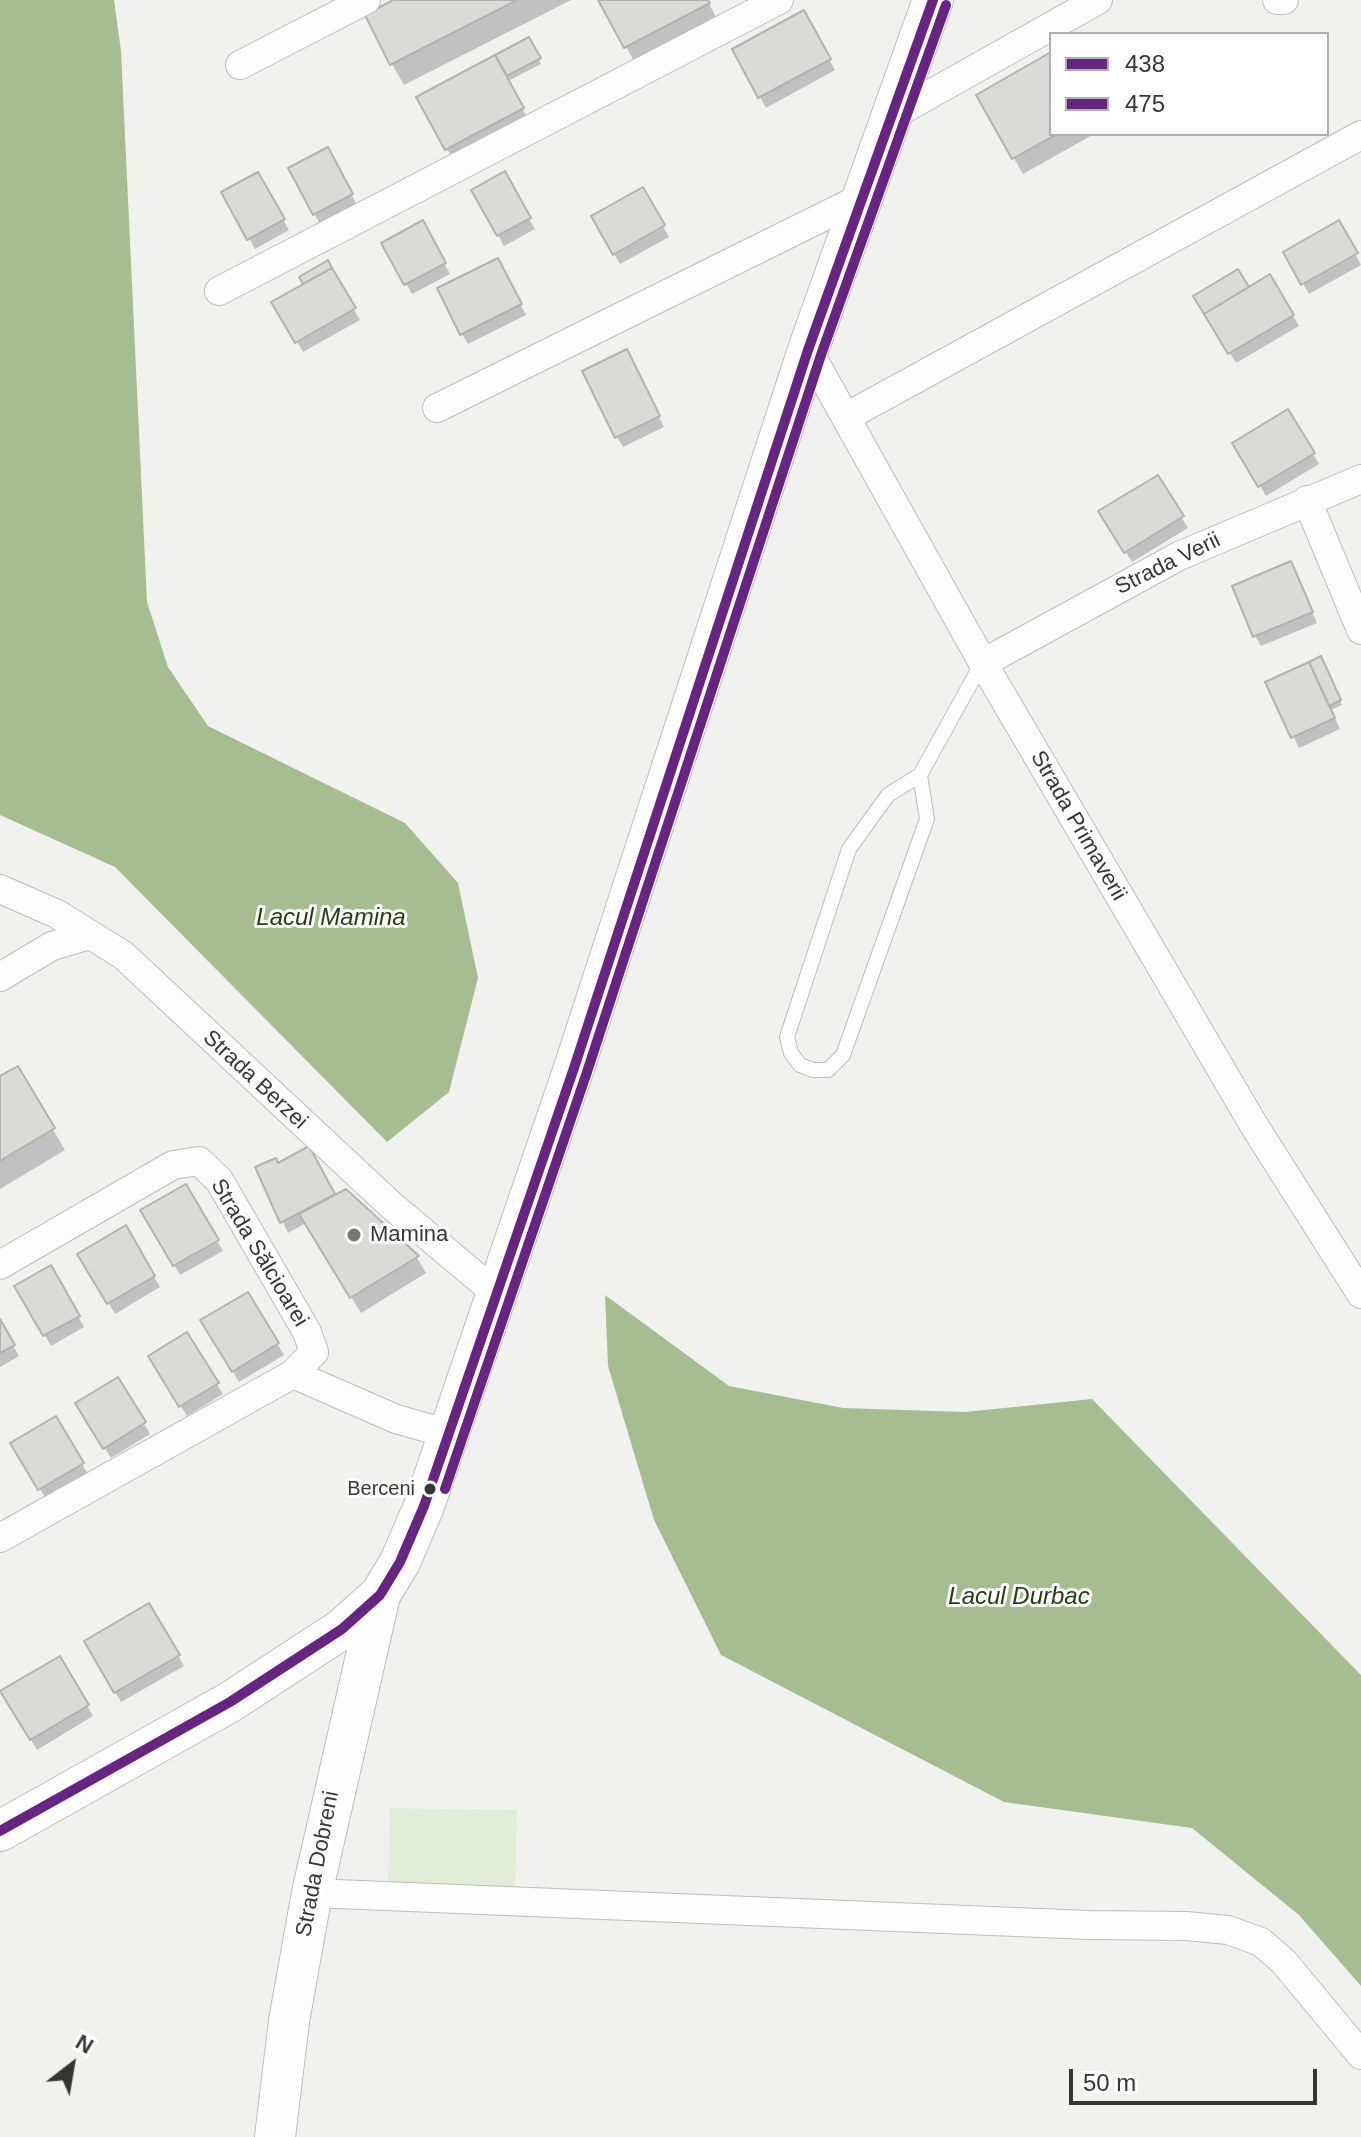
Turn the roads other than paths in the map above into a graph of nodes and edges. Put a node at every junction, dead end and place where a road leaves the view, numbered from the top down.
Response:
1 (366, 0) edge
2 (779, 0) edge
3 (933, 0) edge
4 (1098, 0) edge
5 (1277, 0) edge
6 (1284, 0) edge
7 (240, 65) dead end
8 (893, 115) junction
9 (1361, 135) edge
10 (863, 197) junction
11 (219, 291) dead end
12 (808, 350) junction
13 (437, 408) dead end
14 (846, 417) junction
15 (1361, 479) edge
16 (1307, 500) junction
17 (1361, 630) edge
18 (983, 663) junction
19 (920, 775) junction
20 (0, 889) edge
21 (89, 935) junction
22 (0, 977) edge
23 (0, 1265) edge
24 (496, 1293) junction
25 (1361, 1294) edge
26 (293, 1374) junction
27 (449, 1434) junction
28 (0, 1538) edge
29 (380, 1595) junction
30 (0, 1831) edge
31 (312, 1893) junction
32 (1361, 2055) edge
33 (275, 2137) edge

1 - 7 street
2 - 11 street
3 - 8 main road
4 - 8 street
5 - 6 street
8 - 10 main road
9 - 14 street
10 - 12 main road
10 - 13 street
12 - 14 street, Strada Primaverii
12 - 24 main road
14 - 18 street, Strada Primaverii
15 - 16 street, Strada Verii
16 - 17 street
16 - 18 street, Strada Verii
18 - 19 lane
18 - 25 street, Strada Primaverii
19 - 19 lane
20 - 21 street, Strada Berzei
21 - 22 street
21 - 24 street, Strada Berzei
23 - 26 street, Strada Sălcioarei
24 - 27 main road
26 - 27 street
26 - 28 street
27 - 29 main road
29 - 30 main road
29 - 31 main road, Strada Dobreni
31 - 32 street
31 - 33 main road, Strada Dobreni

